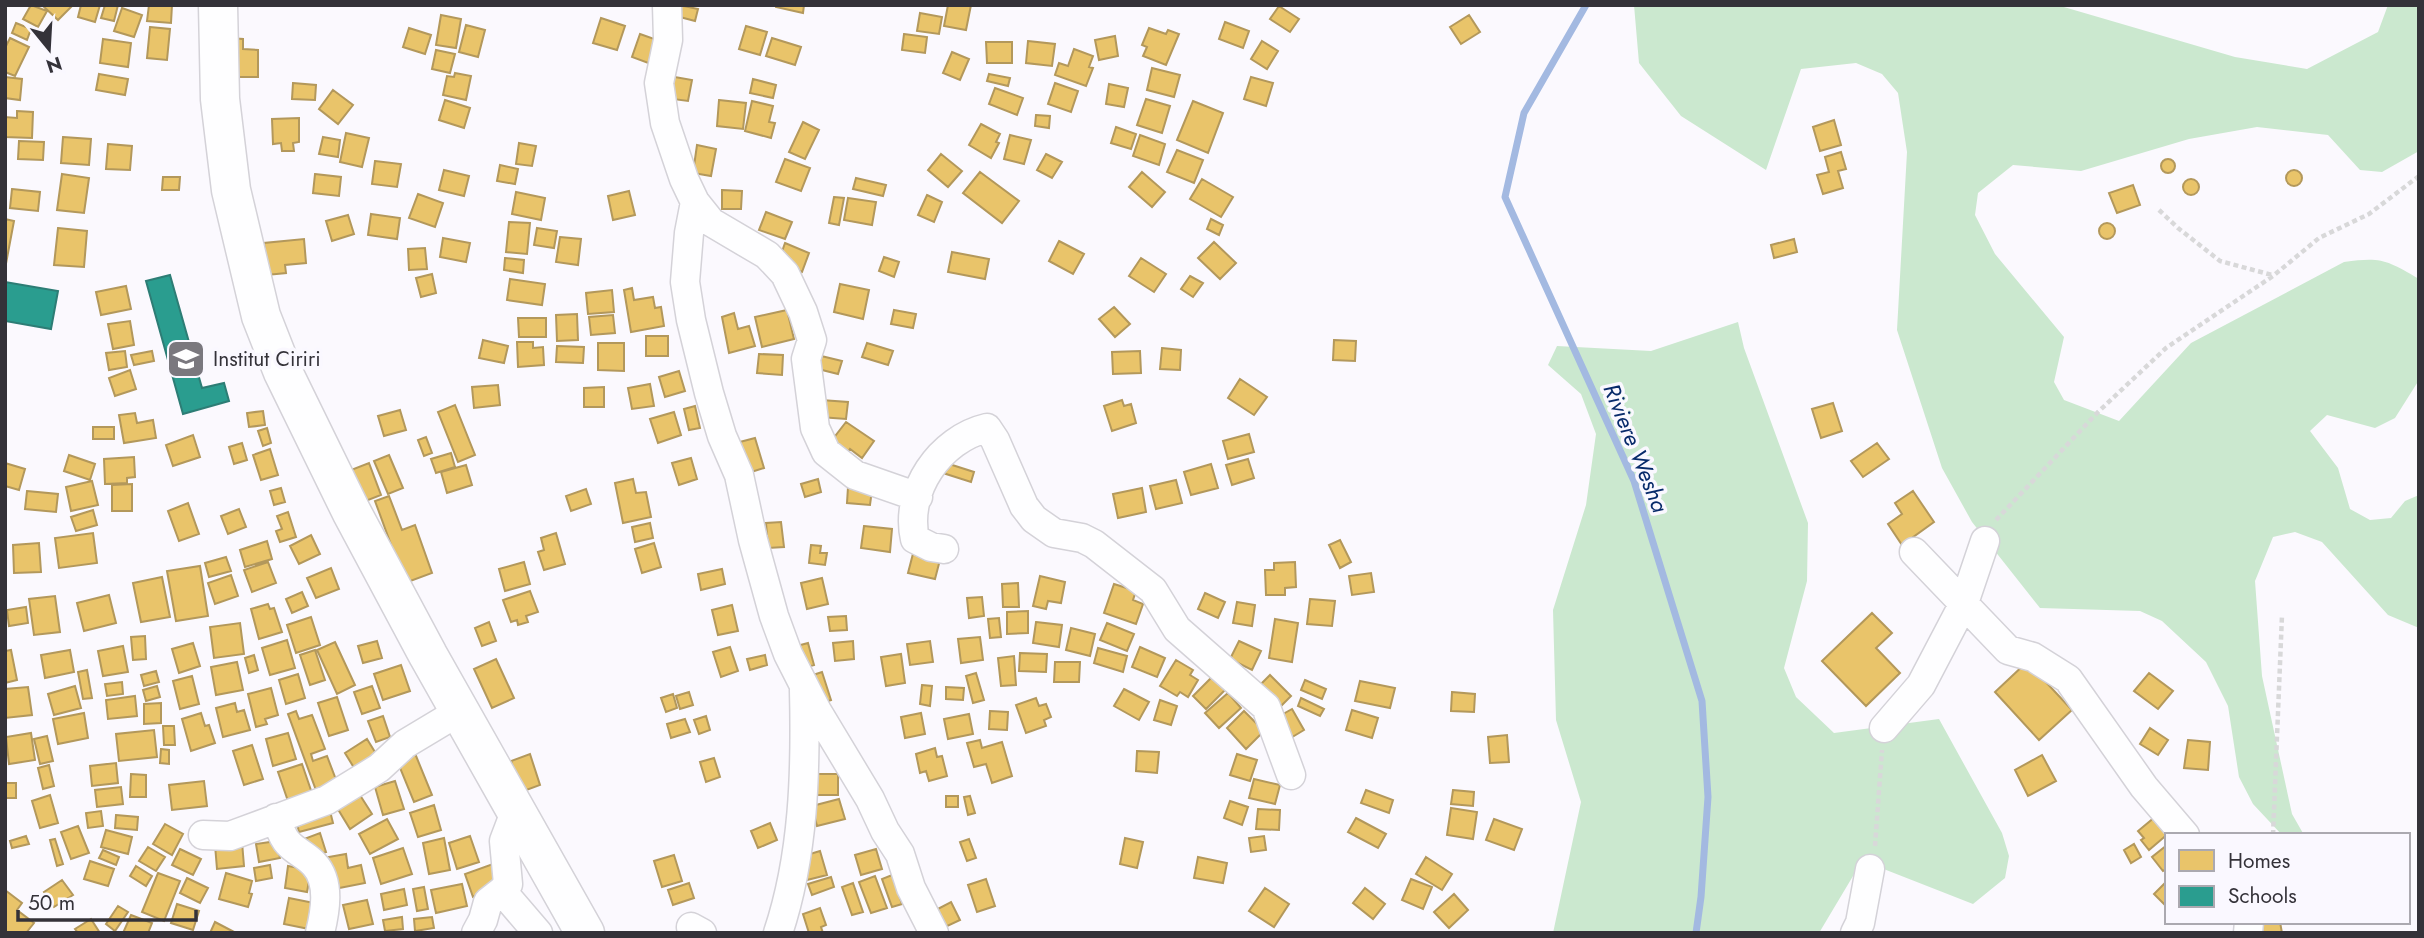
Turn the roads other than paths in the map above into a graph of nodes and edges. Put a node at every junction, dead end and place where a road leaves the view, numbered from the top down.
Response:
1 (218, 5) edge
2 (667, 5) edge
3 (695, 202) junction
4 (918, 497) junction
5 (1985, 541) road end
6 (944, 549) dead end
7 (1913, 552) dead end
8 (1964, 603) junction
9 (804, 686) junction
10 (460, 711) junction
11 (1884, 728) road end
12 (1291, 775) dead end
13 (515, 812) junction
14 (276, 818) junction
15 (2183, 833) edge
16 (203, 835) dead end
17 (1870, 870) road end
18 (502, 891) junction
19 (932, 931) edge
20 (320, 933) edge
21 (476, 933) edge
22 (538, 933) edge
23 (585, 933) edge
24 (778, 933) edge
25 (1855, 933) edge

1 - 10 street
2 - 3 street
3 - 4 street
3 - 9 street
4 - 6 street
4 - 12 street
5 - 8 street
7 - 8 street
8 - 11 street
8 - 15 street
9 - 19 street
9 - 24 street
10 - 13 street
10 - 14 street
13 - 18 street
13 - 23 street
14 - 16 street
14 - 20 street
17 - 25 street
18 - 21 street
18 - 22 street

